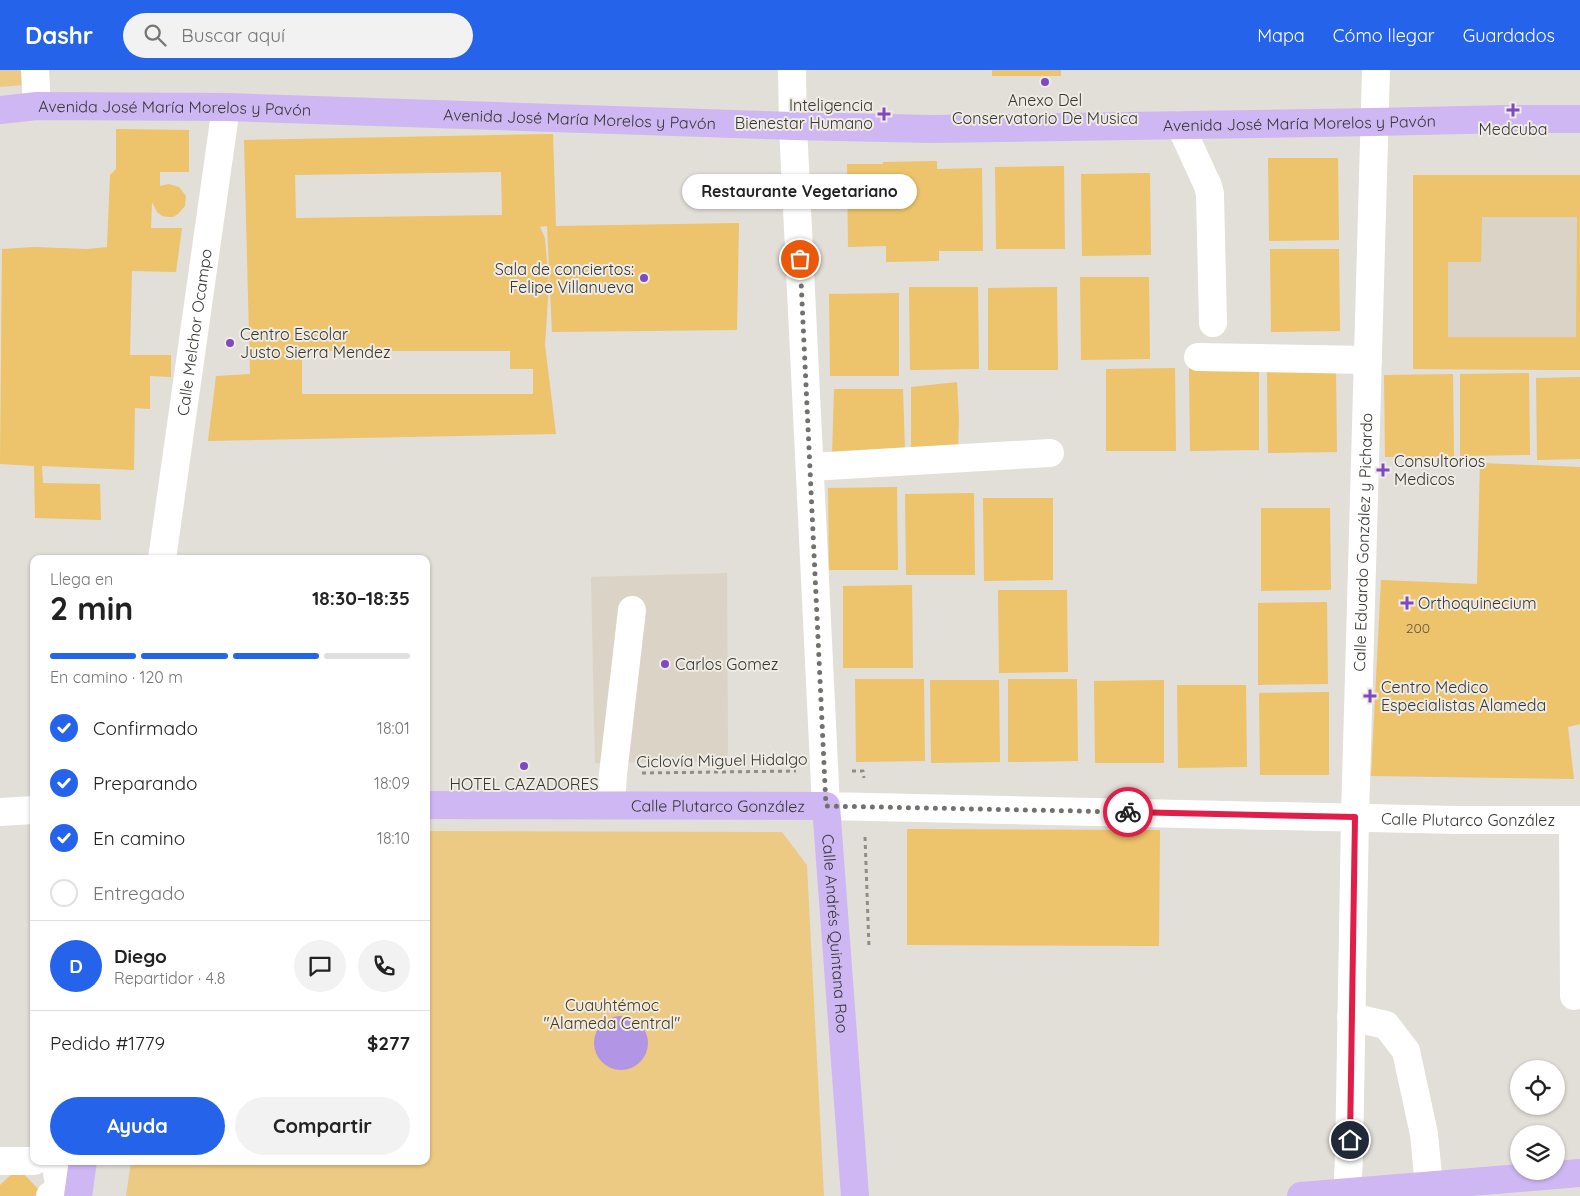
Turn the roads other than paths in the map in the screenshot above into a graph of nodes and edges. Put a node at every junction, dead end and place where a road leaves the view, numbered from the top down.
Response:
1 (34, 70) edge
2 (792, 70) edge
3 (1376, 70) edge
4 (37, 106) junction
5 (226, 107) junction
6 (0, 110) edge
7 (1580, 119) edge
8 (1376, 122) junction
9 (1180, 125) junction
10 (793, 126) junction
11 (1213, 323) dead end
12 (1198, 357) dead end
13 (1368, 360) junction
14 (1050, 453) dead end
15 (810, 467) junction
16 (163, 555) edge
17 (632, 610) dead end
18 (430, 805) edge
19 (611, 805) junction
20 (826, 806) junction
21 (30, 810) edge
22 (0, 812) edge
23 (1355, 817) junction
24 (1577, 820) edge
25 (1574, 996) dead end
26 (1351, 1017) junction
27 (0, 1161) edge
28 (30, 1161) edge
29 (58, 1165) edge
30 (1580, 1173) edge
31 (70, 1183) edge
32 (1430, 1186) junction
33 (1347, 1194) edge
34 (855, 1196) edge
35 (1301, 1196) edge

1 - 4 street
2 - 10 street, Calle Andrés Quintana Roo
3 - 8 street, Calle Eduardo González y Pichardo
4 - 5 main road, Avenida José María Morelos y Pavón
4 - 6 main road, Avenida José María Morelos y Pavón
5 - 10 main road, Avenida José María Morelos y Pavón
5 - 16 street, Calle Melchor Ocampo
7 - 8 main road, Avenida José María Morelos y Pavón
8 - 9 main road, Avenida José María Morelos y Pavón
8 - 13 street, Calle Eduardo González y Pichardo
9 - 10 main road, Avenida José María Morelos y Pavón
9 - 11 street
10 - 15 street, Calle Andrés Quintana Roo
12 - 13 street
13 - 23 street, Calle Eduardo González y Pichardo
14 - 15 street
15 - 20 street, Calle Andrés Quintana Roo
17 - 19 street
18 - 19 main road, Calle Plutarco González
19 - 20 main road, Calle Plutarco González
20 - 23 street, Calle Plutarco González
20 - 34 main road, Calle Andrés Quintana Roo
21 - 22 street
23 - 24 street, Calle Plutarco González
23 - 26 street, Calle Eduardo González y Pichardo
24 - 25 street
26 - 32 street
26 - 33 street, Calle Eduardo González y Pichardo
27 - 28 street
29 - 31 street
30 - 32 main road
32 - 33 main road
33 - 35 main road

